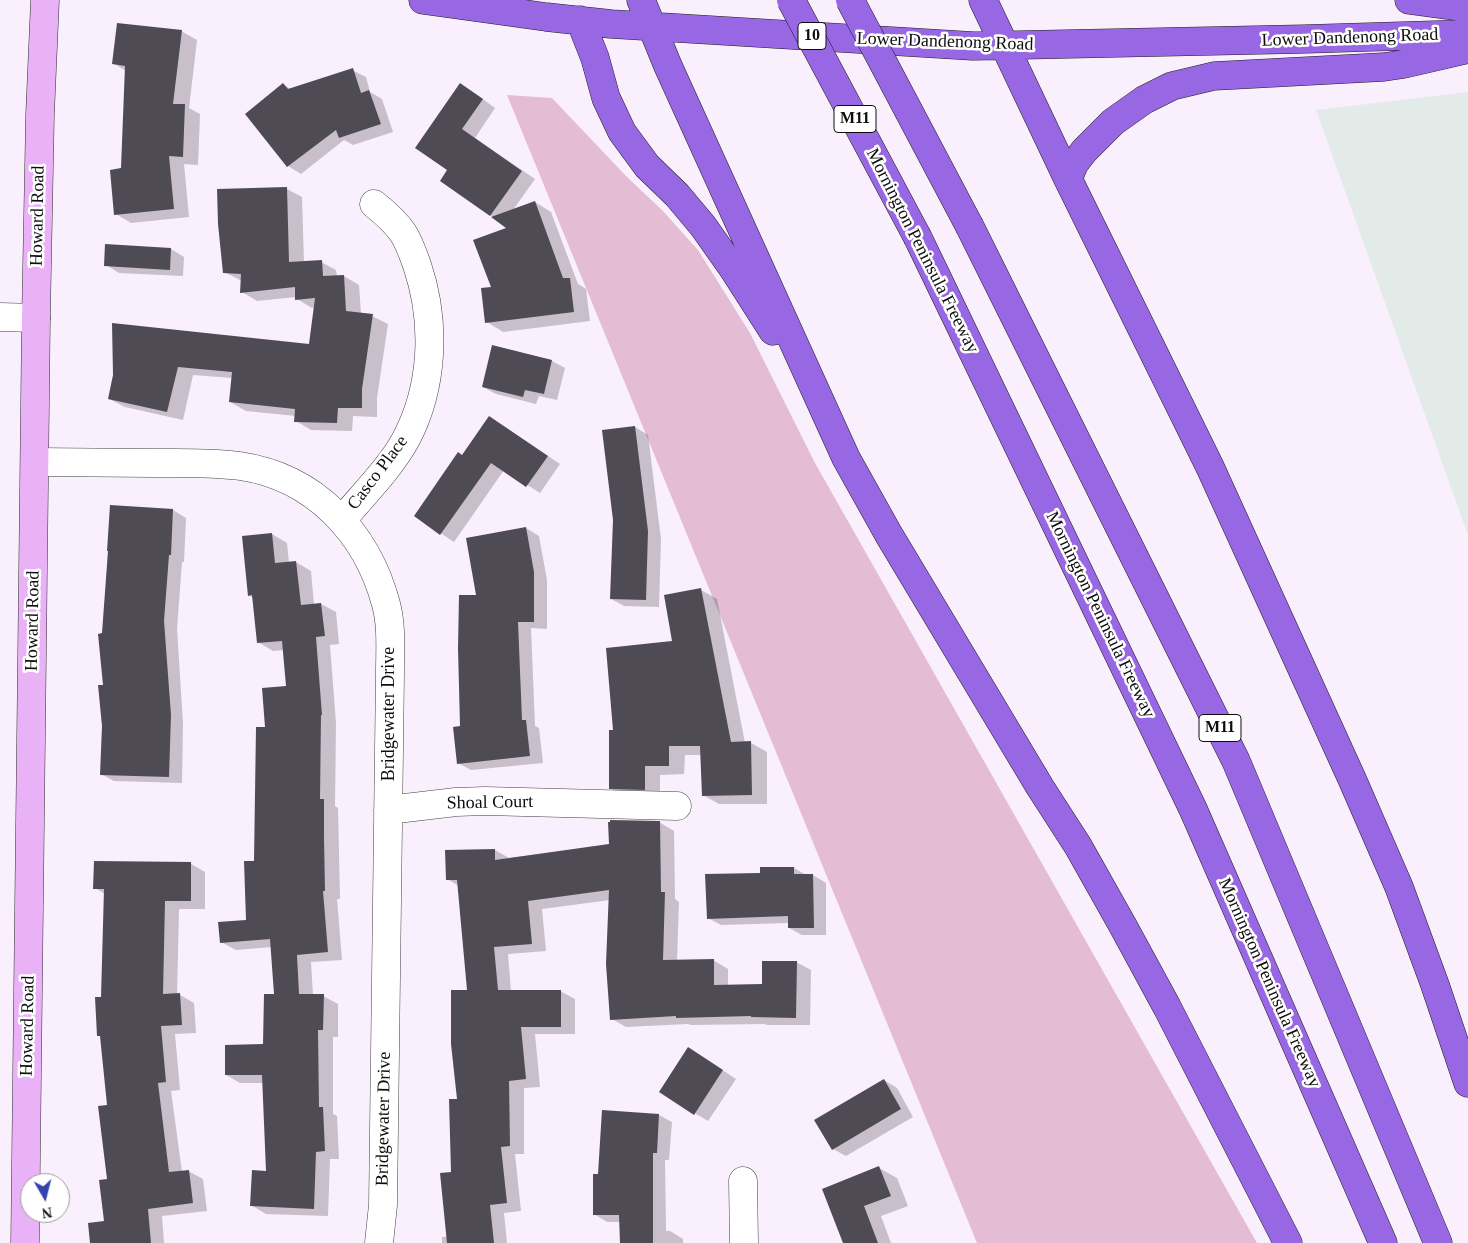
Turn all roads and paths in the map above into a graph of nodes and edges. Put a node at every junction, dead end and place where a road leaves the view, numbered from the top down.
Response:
1 (45, 0) edge
2 (423, 0) edge
3 (641, 0) edge
4 (792, 0) edge
5 (850, 0) edge
6 (983, 0) edge
7 (1409, 0) edge
8 (1468, 8) edge
9 (580, 20) junction
10 (651, 26) junction
11 (1468, 34) edge
12 (1004, 46) junction
13 (1468, 49) edge
14 (1068, 179) junction
15 (374, 204) dead end
16 (0, 317) edge
17 (36, 318) junction
18 (824, 412) junction
19 (35, 462) junction
20 (342, 520) junction
21 (677, 806) dead end
22 (388, 810) junction
23 (1468, 1082) edge
24 (743, 1181) dead end
25 (25, 1243) edge
26 (379, 1243) edge
27 (744, 1243) edge
28 (1288, 1243) edge
29 (1383, 1243) edge
30 (1438, 1243) edge

1 - 17 main road, Howard Road
2 - 9 highway, Lower Dandenong Road / 10
3 - 10 highway
4 - 29 highway, Mornington Peninsula Freeway / M11, bridge
5 - 30 highway, M11, bridge
6 - 12 highway
7 - 8 highway
9 - 10 highway, Lower Dandenong Road / 10
9 - 18 highway
10 - 12 highway, Lower Dandenong Road / 10
10 - 18 highway
11 - 12 highway, Lower Dandenong Road / 10
12 - 14 highway
13 - 14 highway
14 - 23 highway
15 - 20 street, Casco Place
16 - 17 street
17 - 19 main road, Howard Road
18 - 28 highway
19 - 20 street, Bridgewater Drive
19 - 25 main road, Howard Road
20 - 22 street, Bridgewater Drive
21 - 22 street, Shoal Court
22 - 26 street, Bridgewater Drive
24 - 27 street

